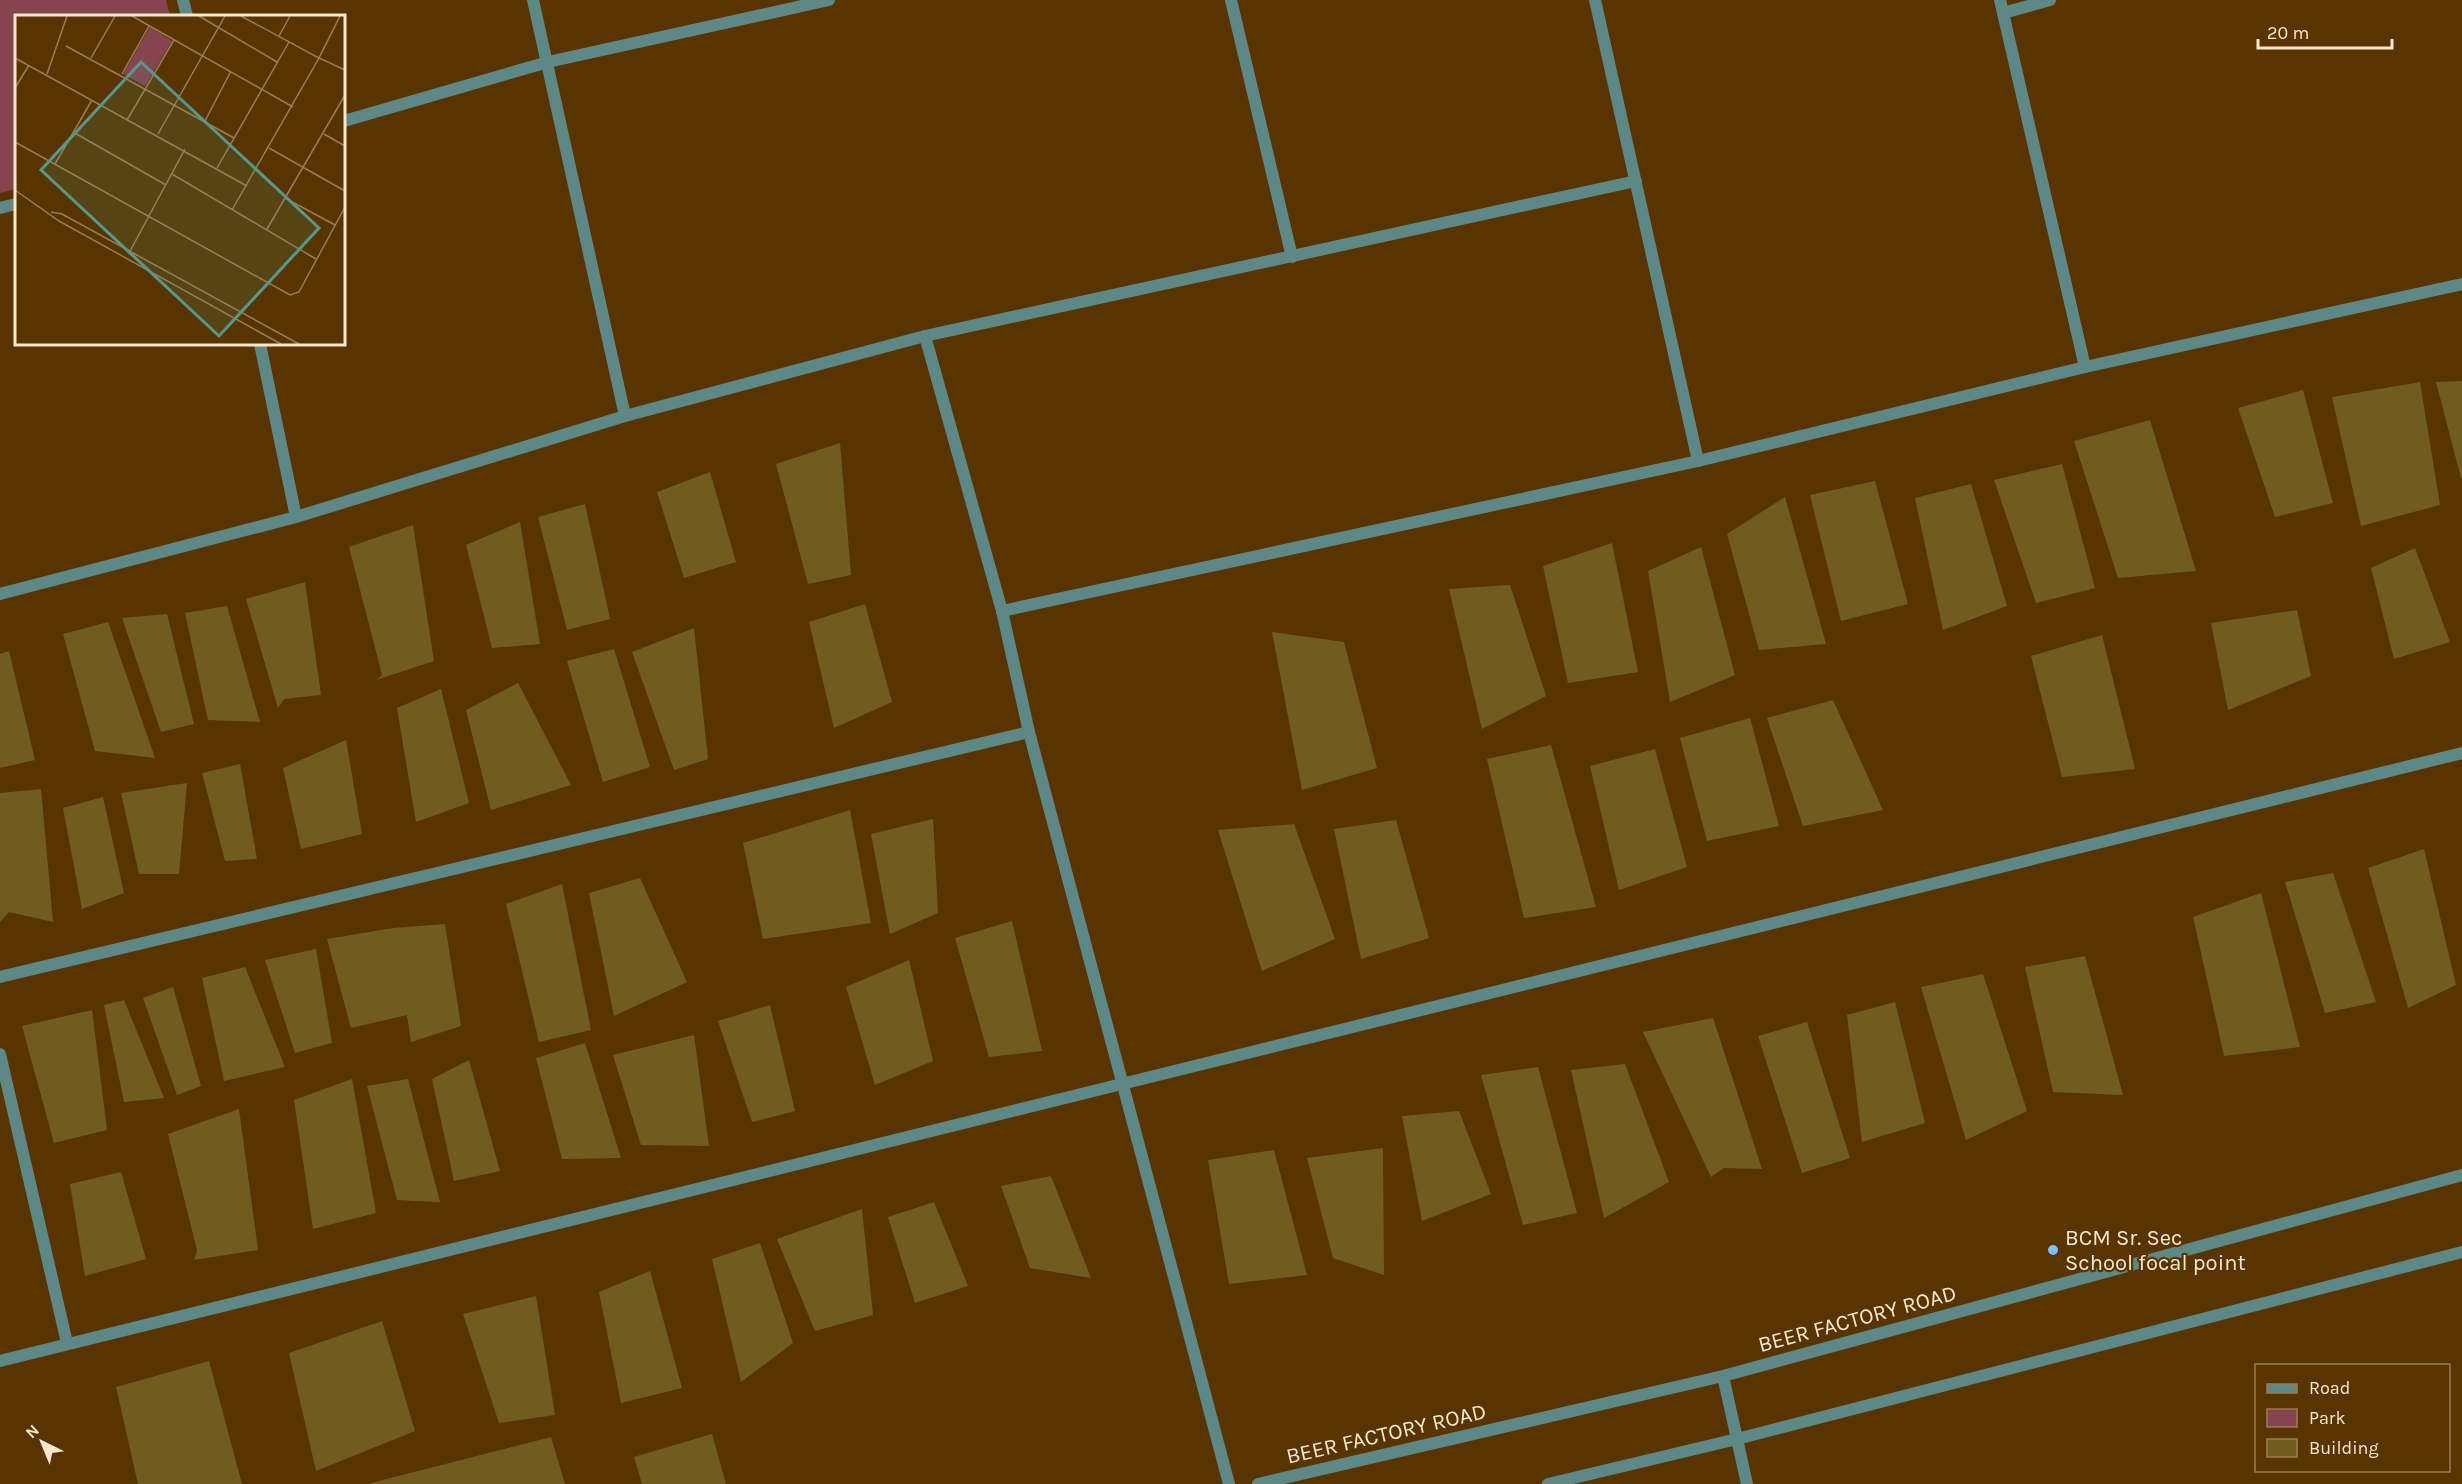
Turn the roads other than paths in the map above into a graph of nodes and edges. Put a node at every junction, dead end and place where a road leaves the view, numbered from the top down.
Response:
1 (183, 0) edge
2 (532, 0) edge
3 (829, 0) edge
4 (1231, 0) edge
5 (1595, 0) edge
6 (2000, 0) edge
7 (2050, 0) edge
8 (2003, 13) junction
9 (187, 15) edge
10 (548, 62) junction
11 (345, 121) edge
12 (1636, 181) junction
13 (15, 204) edge
14 (0, 208) edge
15 (1293, 257) junction
16 (2462, 284) edge
17 (925, 336) junction
18 (260, 345) edge
19 (2085, 367) junction
20 (625, 416) junction
21 (1698, 461) junction
22 (296, 517) junction
23 (0, 594) edge
24 (1002, 611) junction
25 (1029, 732) junction
26 (2462, 753) edge
27 (0, 977) edge
28 (0, 1054) edge
29 (1124, 1083) junction
30 (2462, 1174) edge
31 (2462, 1252) edge
32 (67, 1343) junction
33 (0, 1360) edge
34 (1723, 1376) junction
35 (1737, 1439) junction
36 (1229, 1484) edge
37 (1258, 1484) edge
38 (1548, 1484) edge
39 (1747, 1484) edge

1 - 9 street
2 - 10 street
3 - 10 street
4 - 15 street
5 - 12 street
6 - 8 street
7 - 8 street
8 - 19 street
10 - 11 street
10 - 20 street
12 - 15 street
12 - 21 street
13 - 14 street
15 - 17 street
16 - 19 street
17 - 20 street
17 - 24 street
18 - 22 street
19 - 21 street
20 - 22 street
21 - 24 street
22 - 23 street
24 - 25 street
25 - 27 street
25 - 29 street
26 - 29 street
28 - 32 street
29 - 32 street
29 - 36 street
30 - 34 street, BEER FACTORY ROAD
31 - 35 street
32 - 33 street
34 - 35 street
34 - 37 street, BEER FACTORY ROAD
35 - 38 street
35 - 39 street

